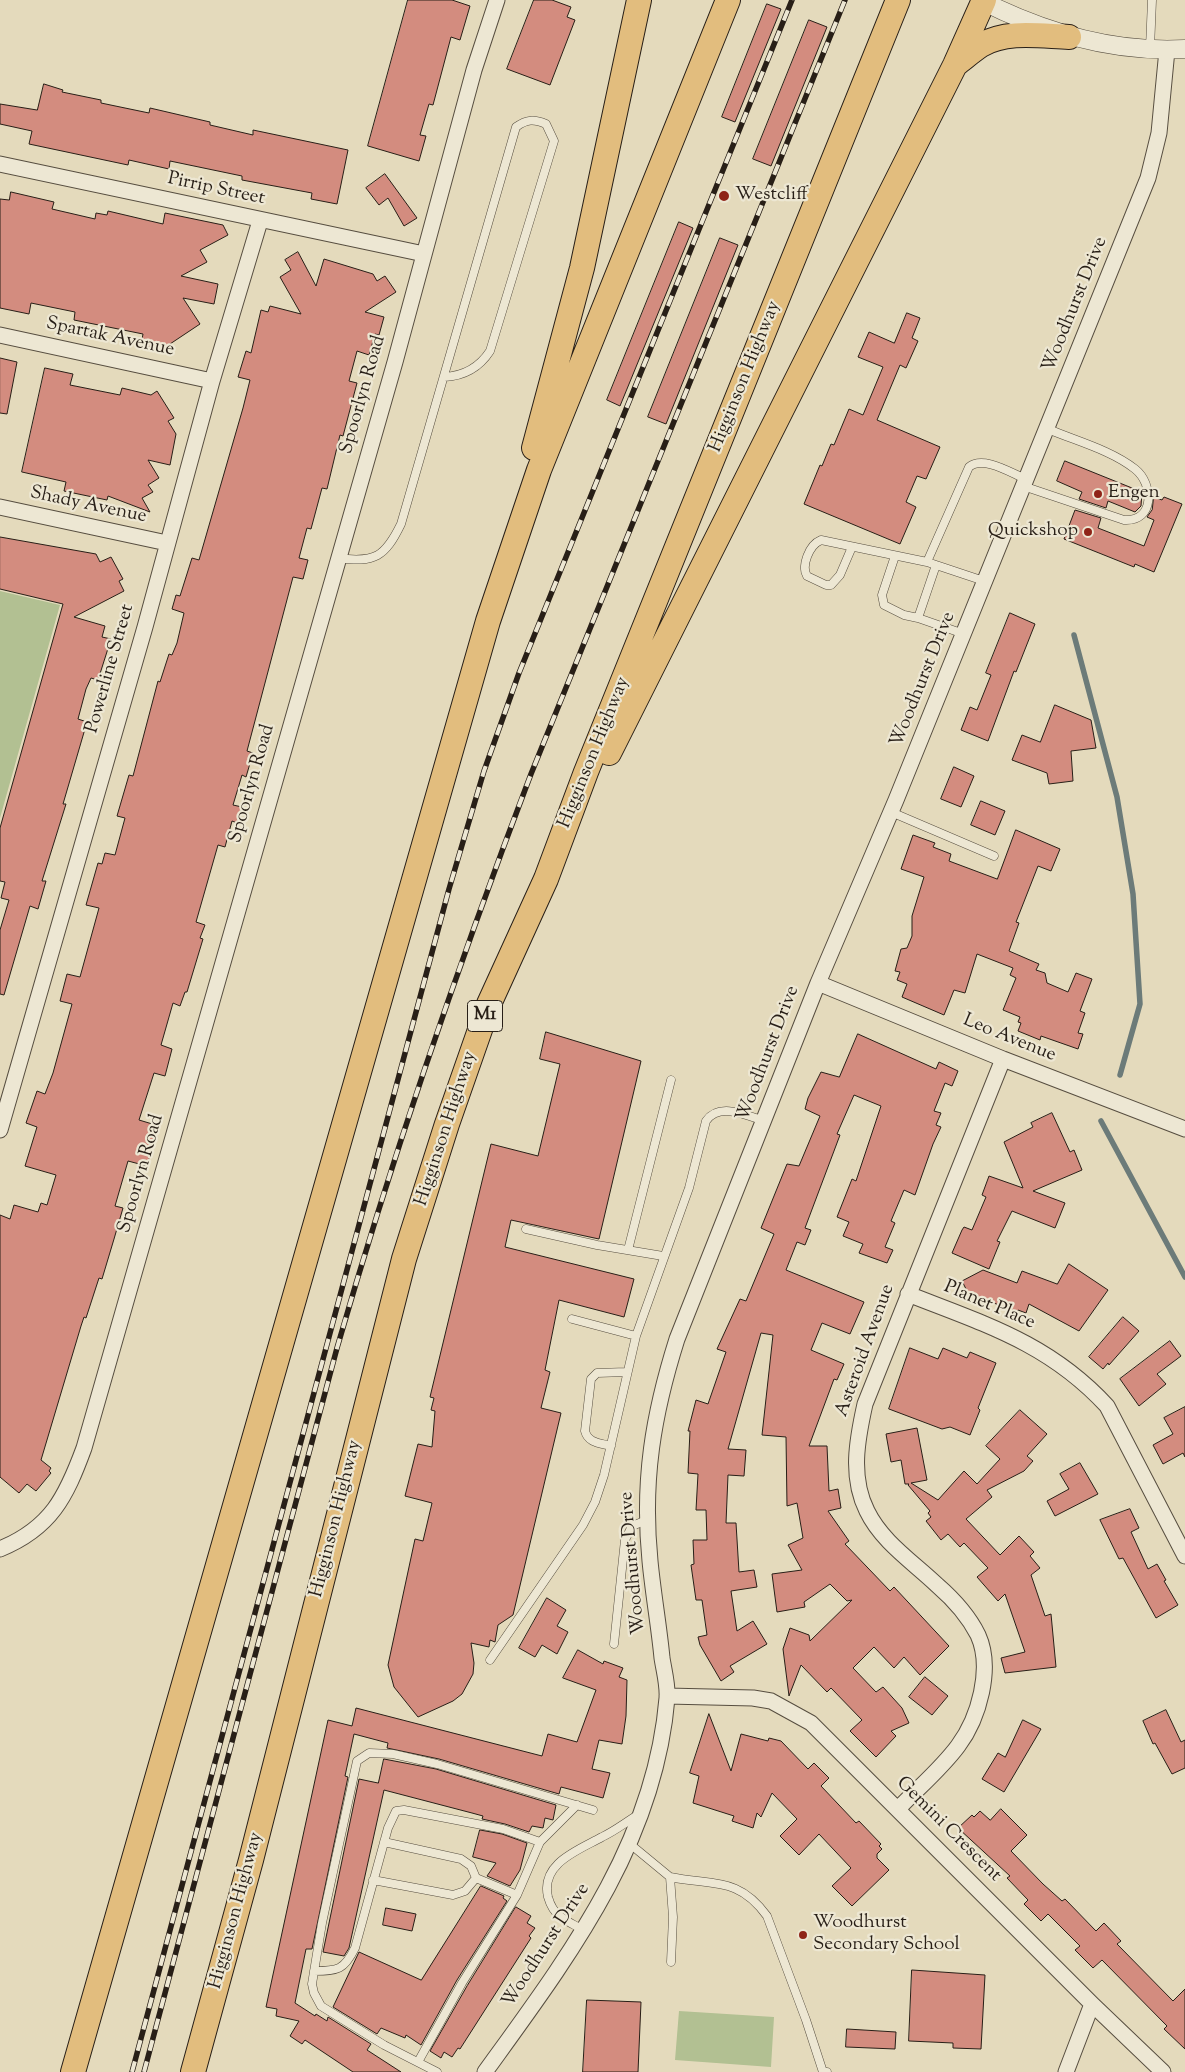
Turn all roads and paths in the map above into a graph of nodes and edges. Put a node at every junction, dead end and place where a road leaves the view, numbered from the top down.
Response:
1 (498, 0) edge
2 (639, 0) edge
3 (728, 0) edge
4 (898, 0) edge
5 (1152, 0) edge
6 (982, 1) edge
7 (1069, 37) junction
8 (1158, 49) junction
9 (1185, 49) edge
10 (955, 66) junction
11 (0, 164) edge
12 (260, 220) junction
13 (424, 254) junction
14 (0, 335) edge
15 (444, 377) junction
16 (212, 381) junction
17 (1048, 429) junction
18 (1024, 482) junction
19 (0, 508) edge
20 (167, 543) junction
21 (852, 547) junction
22 (895, 556) junction
23 (338, 558) junction
24 (927, 562) junction
25 (936, 565) junction
26 (984, 581) junction
27 (918, 618) junction
28 (488, 621) junction
29 (964, 634) junction
30 (892, 812) junction
31 (994, 856) dead end
32 (546, 880) junction
33 (818, 983) junction
34 (1003, 1059) junction
35 (671, 1080) dead end
36 (764, 1121) junction
37 (1185, 1129) edge
38 (0, 1130) edge
39 (526, 1229) dead end
40 (628, 1250) junction
41 (663, 1256) junction
42 (908, 1294) junction
43 (572, 1318) dead end
44 (636, 1336) junction
45 (626, 1372) junction
46 (611, 1446) junction
47 (647, 1520) junction
48 (0, 1549) edge
49 (1185, 1556) edge
50 (614, 1644) dead end
51 (490, 1660) dead end
52 (667, 1696) junction
53 (577, 1805) junction
54 (898, 1809) junction
55 (593, 1810) dead end
56 (643, 1812) junction
57 (384, 1842) junction
58 (540, 1842) junction
59 (630, 1844) junction
60 (670, 1877) junction
61 (476, 1878) junction
62 (373, 1880) junction
63 (517, 1895) junction
64 (583, 1930) junction
65 (671, 1962) dead end
66 (314, 1971) junction
67 (1092, 2004) junction
68 (418, 2062) junction
69 (73, 2072) edge
70 (194, 2072) edge
71 (437, 2072) edge
72 (485, 2072) edge
73 (827, 2072) edge
74 (1066, 2072) edge
75 (1163, 2072) edge

1 - 13 street, Spoorlyn Road
2 - 28 highway
3 - 28 highway
4 - 32 highway, Higginson Highway / M1
5 - 8 lane
6 - 7 street
6 - 10 highway
7 - 8 street
7 - 10 highway
8 - 9 street
8 - 17 street, Woodhurst Drive
10 - 32 highway
11 - 12 street, Pirrip Street
12 - 13 street, Pirrip Street
12 - 16 street, Powerline Street
13 - 23 street, Spoorlyn Road
14 - 16 street, Spartak Avenue
15 - 15 lane
15 - 23 lane
16 - 20 street, Powerline Street
17 - 18 street, Woodhurst Drive
17 - 18 lane
18 - 24 lane
18 - 26 street, Woodhurst Drive
19 - 20 street, Shady Avenue
20 - 38 street, Powerline Street
21 - 21 lane
21 - 22 lane
22 - 24 lane
22 - 27 lane
23 - 48 street, Spoorlyn Road
24 - 25 lane
25 - 26 lane
25 - 27 lane
26 - 29 street, Woodhurst Drive
27 - 29 lane
28 - 69 highway
29 - 30 street, Woodhurst Drive
30 - 31 lane
30 - 33 street, Woodhurst Drive
32 - 70 highway, Higginson Highway / M1
33 - 34 street, Leo Avenue
33 - 36 street, Woodhurst Drive
34 - 37 street, Leo Avenue
34 - 42 street, Asteroid Avenue
35 - 40 lane
36 - 41 lane
36 - 47 street, Woodhurst Drive
39 - 40 lane
40 - 41 lane
41 - 44 lane
42 - 49 street, Planet Place
42 - 54 street, Asteroid Avenue
43 - 44 lane
44 - 45 lane
45 - 46 lane
45 - 46 lane
46 - 51 lane
47 - 50 lane
47 - 52 street, Woodhurst Drive
52 - 54 street, Gemini Crescent
52 - 56 street, Woodhurst Drive
53 - 55 lane
53 - 58 lane
53 - 66 lane
54 - 67 street, Gemini Crescent
56 - 59 street, Woodhurst Drive
56 - 64 lane
57 - 58 lane
57 - 61 lane
57 - 62 lane
58 - 63 lane
59 - 60 lane
59 - 64 street, Woodhurst Drive
60 - 65 lane
60 - 73 lane
61 - 62 lane
61 - 63 lane
62 - 66 lane
63 - 68 lane
64 - 72 street, Woodhurst Drive
66 - 68 lane
67 - 74 street
67 - 75 street, Gemini Crescent
68 - 71 lane

